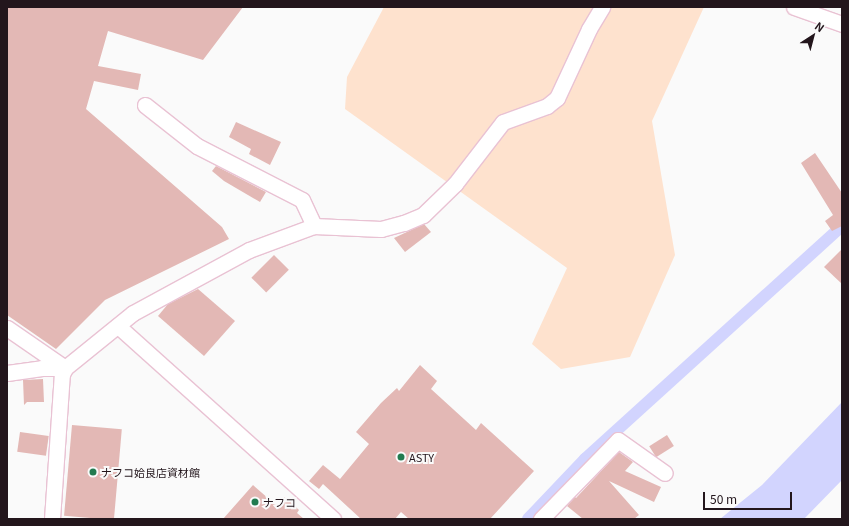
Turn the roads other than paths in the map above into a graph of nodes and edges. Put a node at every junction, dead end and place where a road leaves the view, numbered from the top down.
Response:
1 (602, 7) edge
2 (794, 7) edge
3 (842, 24) edge
4 (145, 105) dead end
5 (314, 226) junction
6 (118, 326) junction
7 (7, 328) edge
8 (65, 368) junction
9 (7, 373) edge
10 (665, 473) dead end
11 (52, 519) edge
12 (333, 519) edge
13 (541, 519) edge

1 - 5 street
2 - 3 street
4 - 5 street
5 - 6 street
6 - 8 street
6 - 12 street
7 - 8 street
8 - 9 street
8 - 11 street
10 - 13 street

